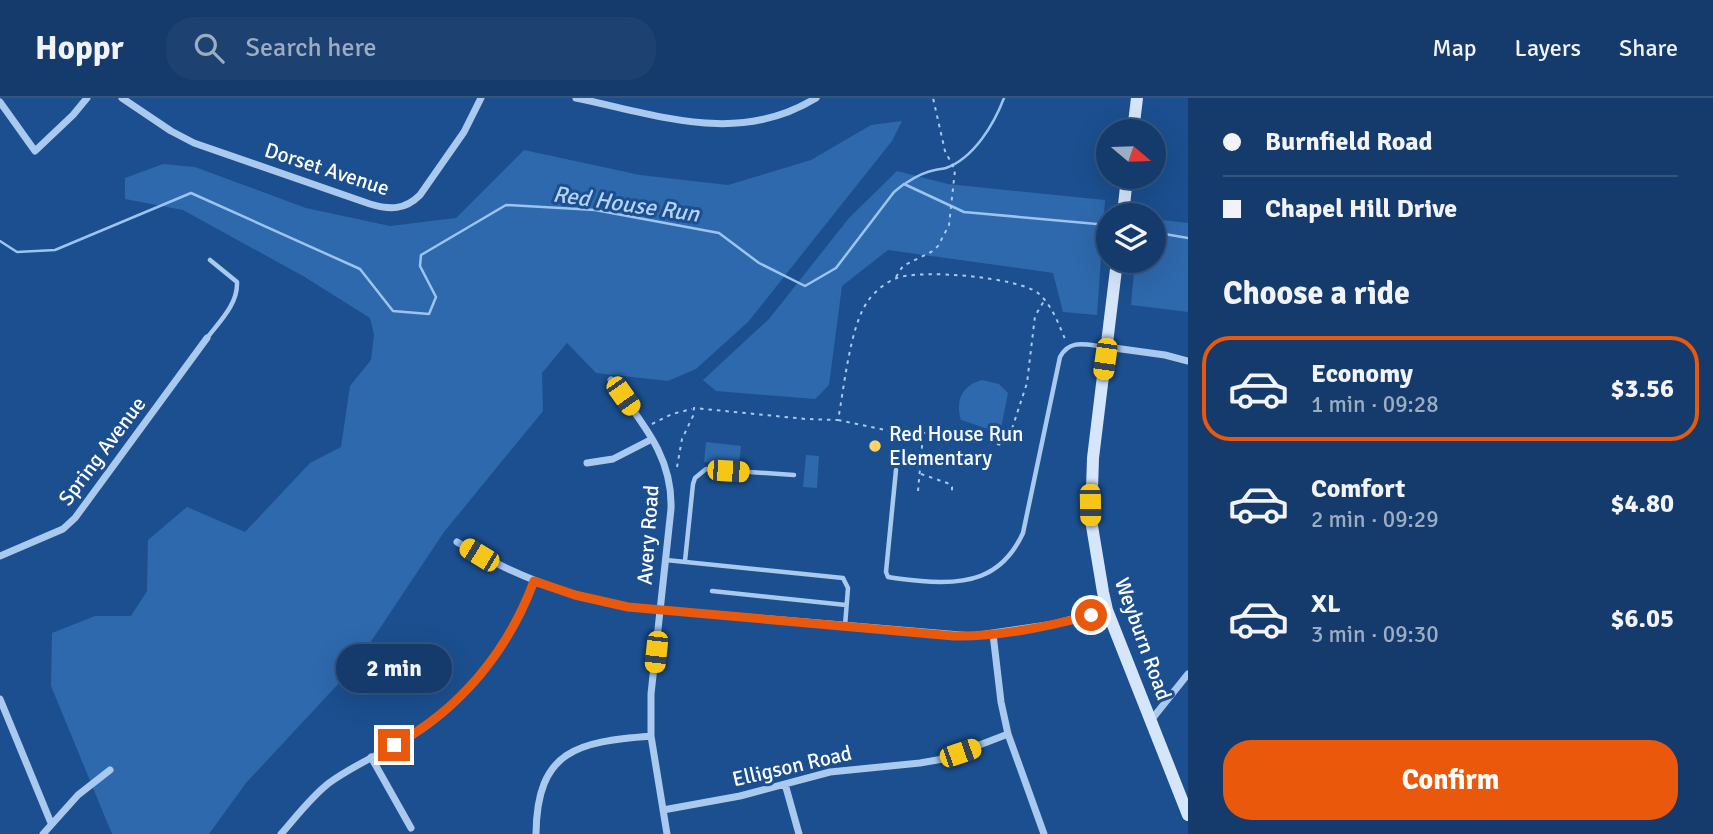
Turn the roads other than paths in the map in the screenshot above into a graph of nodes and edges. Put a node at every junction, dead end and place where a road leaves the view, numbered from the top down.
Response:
1 (87, 98) edge
2 (122, 98) edge
3 (481, 98) edge
4 (576, 98) edge
5 (816, 98) edge
6 (1137, 98) edge
7 (0, 102) edge
8 (1134, 119) edge
9 (210, 260) dead end
10 (1116, 273) edge
11 (207, 338) joint
12 (1107, 347) junction
13 (1188, 361) edge
14 (611, 380) dead end
15 (652, 439) junction
16 (587, 463) dead end
17 (896, 470) dead end
18 (794, 475) dead end
19 (457, 542) dead end
20 (0, 556) edge
21 (666, 559) junction
22 (685, 561) junction
23 (534, 581) junction
24 (712, 591) dead end
25 (846, 605) junction
26 (660, 610) junction
27 (1107, 610) junction
28 (845, 627) junction
29 (993, 634) junction
30 (1188, 674) edge
31 (0, 699) edge
32 (1152, 719) junction
33 (1008, 734) junction
34 (651, 736) junction
35 (371, 758) junction
36 (110, 770) dead end
37 (785, 785) junction
38 (663, 810) junction
39 (1188, 815) edge
40 (51, 823) junction
41 (411, 828) dead end
42 (43, 834) edge
43 (281, 834) edge
44 (536, 834) edge
45 (667, 834) edge
46 (799, 834) edge
47 (1044, 834) edge

1 - 7 street
2 - 3 street, Dorset Avenue
4 - 5 street
6 - 8 street
9 - 11 lane
10 - 12 street, Weyburn Road
11 - 20 street, Spring Avenue
12 - 13 street
12 - 17 lane
12 - 27 street, Weyburn Road
14 - 15 street, Avery Road
15 - 16 street
15 - 21 street, Avery Road
18 - 22 lane
19 - 23 street
21 - 22 lane
21 - 26 street, Avery Road
22 - 25 lane
23 - 26 street
23 - 35 street
24 - 25 lane
25 - 28 lane
26 - 28 street
26 - 34 street, Avery Road
27 - 29 street
27 - 32 street, Weyburn Road
28 - 29 street
29 - 33 street
30 - 32 street
31 - 40 street
32 - 39 street, Weyburn Road
33 - 37 street, Elligson Road
33 - 47 street
34 - 38 street, Avery Road
34 - 44 street
35 - 41 street
35 - 43 street
36 - 40 street
37 - 38 street, Elligson Road
37 - 46 street
38 - 45 street, Avery Road
40 - 42 street

